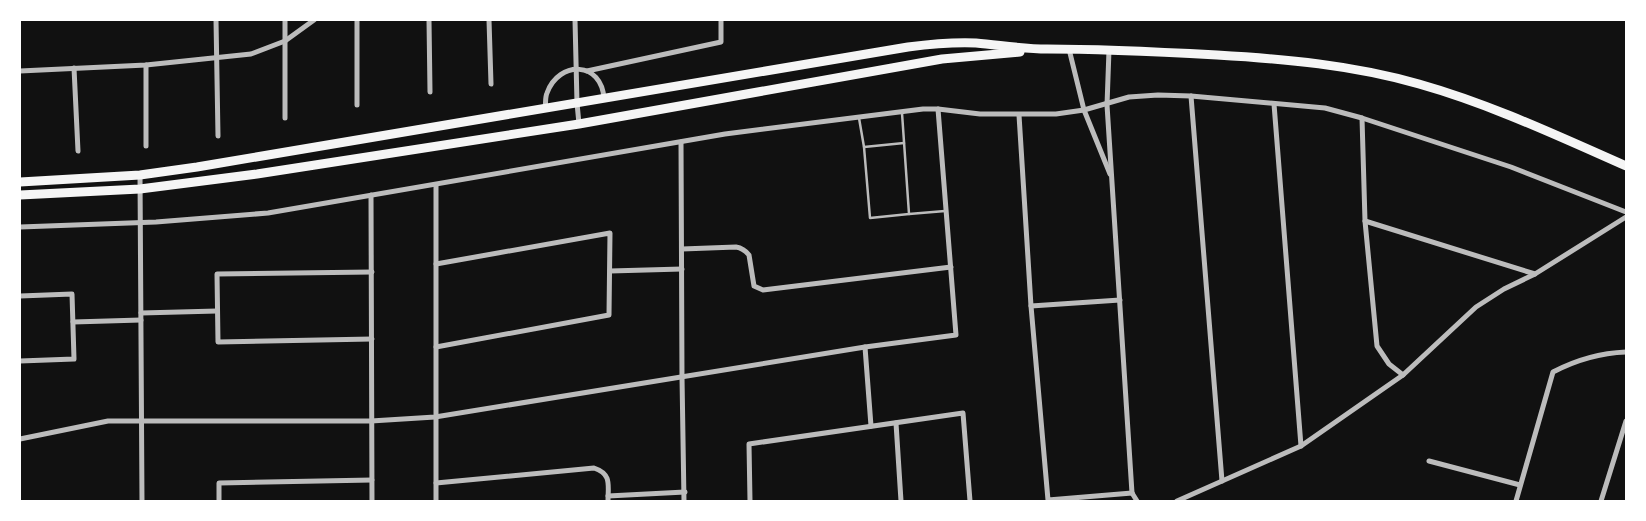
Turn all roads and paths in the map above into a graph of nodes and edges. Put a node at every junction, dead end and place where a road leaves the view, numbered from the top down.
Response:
1 (216, 20) edge
2 (285, 20) edge
3 (314, 20) edge
4 (357, 20) edge
5 (429, 20) edge
6 (489, 20) edge
7 (575, 20) edge
8 (721, 20) edge
9 (285, 41) junction
10 (1043, 49) junction
11 (1069, 49) junction
12 (1109, 50) junction
13 (217, 56) junction
14 (146, 65) junction
15 (74, 68) junction
16 (576, 69) junction
17 (20, 70) edge
18 (587, 71) junction
19 (491, 84) dead end
20 (430, 92) dead end
21 (1191, 96) junction
22 (604, 100) junction
23 (577, 103) junction
24 (1274, 104) junction
25 (357, 105) dead end
26 (1108, 105) junction
27 (545, 108) junction
28 (938, 109) junction
29 (1084, 110) junction
30 (902, 112) junction
31 (1020, 115) junction
32 (285, 118) dead end
33 (858, 118) junction
34 (1362, 118) junction
35 (579, 124) junction
36 (218, 136) dead end
37 (681, 142) junction
38 (904, 143) junction
39 (146, 146) dead end
40 (864, 147) junction
41 (78, 151) dead end
42 (1626, 166) edge
43 (140, 174) junction
44 (1112, 180) junction
45 (20, 182) edge
46 (436, 185) junction
47 (140, 189) junction
48 (20, 195) edge
49 (371, 195) junction
50 (946, 211) junction
51 (1626, 212) edge
52 (909, 214) junction
53 (1626, 217) edge
54 (1365, 220) junction
55 (140, 223) junction
56 (20, 227) edge
57 (682, 249) junction
58 (436, 264) junction
59 (951, 267) junction
60 (682, 269) junction
61 (610, 271) junction
62 (372, 272) junction
63 (1535, 274) junction
64 (20, 296) edge
65 (1120, 300) junction
66 (1032, 306) junction
67 (218, 311) junction
68 (140, 312) junction
69 (141, 320) junction
70 (73, 322) junction
71 (372, 339) junction
72 (436, 347) junction
73 (865, 347) junction
74 (1626, 352) edge
75 (20, 361) edge
76 (1403, 375) junction
77 (682, 377) junction
78 (436, 417) junction
79 (141, 420) junction
80 (1626, 420) edge
81 (371, 421) junction
82 (896, 423) junction
83 (871, 426) junction
84 (20, 439) edge
85 (1301, 446) junction
86 (1429, 461) dead end
87 (372, 480) junction
88 (1222, 481) junction
89 (436, 483) junction
90 (1520, 486) junction
91 (685, 492) junction
92 (1132, 493) junction
93 (608, 499) edge
94 (142, 501) edge
95 (220, 501) edge
96 (372, 501) edge
97 (436, 501) edge
98 (684, 501) edge
99 (750, 501) edge
100 (901, 501) edge
101 (970, 501) edge
102 (1137, 501) edge
103 (1177, 501) edge
104 (1516, 501) edge
105 (1602, 501) edge

1 - 13 street
2 - 9 street
3 - 9 street
4 - 25 street
5 - 20 street
6 - 19 street
7 - 16 street
8 - 18 street
9 - 13 street
9 - 32 street
10 - 11 main road
10 - 22 main road
10 - 35 main road
11 - 12 main road
11 - 29 street
12 - 26 street
12 - 42 main road
13 - 14 street
13 - 36 street
14 - 15 street
14 - 39 street
15 - 17 street
15 - 41 street
16 - 18 street
16 - 23 street
16 - 27 street
18 - 22 street
21 - 24 street
21 - 26 street
21 - 88 street
22 - 23 main road
23 - 27 main road
23 - 35 street
24 - 34 street
24 - 85 street
26 - 29 street
26 - 44 street
27 - 43 main road
28 - 30 street
28 - 31 street
28 - 50 street
29 - 31 street
29 - 44 street
30 - 33 street
30 - 38 lane
31 - 66 street
33 - 37 street
33 - 40 lane
34 - 51 street
34 - 54 street
35 - 47 main road
37 - 46 street
37 - 57 street
38 - 40 lane
38 - 52 lane
40 - 52 lane
43 - 45 main road
43 - 47 street
44 - 65 street
46 - 49 street
46 - 58 street
47 - 48 main road
47 - 55 street
49 - 55 street
49 - 62 street
50 - 52 lane
50 - 59 street
53 - 63 street
54 - 63 street
54 - 76 street
55 - 56 street
55 - 68 street
57 - 59 street
57 - 60 street
58 - 61 street
58 - 72 street
59 - 73 street
60 - 61 street
60 - 77 street
61 - 72 street
62 - 67 street
62 - 71 street
63 - 76 street
64 - 70 street
65 - 66 street
65 - 92 street
66 - 92 street
67 - 68 street
67 - 71 street
68 - 69 street
69 - 70 street
69 - 79 street
70 - 75 street
71 - 81 street
72 - 78 street
73 - 77 street
73 - 83 street
74 - 90 street
76 - 85 street
77 - 78 street
77 - 91 street
78 - 81 street
78 - 89 street
79 - 81 street
79 - 84 street
79 - 94 street
80 - 105 street
81 - 87 street
82 - 83 street
82 - 100 street
82 - 101 street
83 - 99 street
85 - 88 street
86 - 90 street
87 - 95 street
87 - 96 street
88 - 103 street
89 - 93 street
89 - 97 street
90 - 104 street
91 - 93 street
91 - 98 street
92 - 102 street

